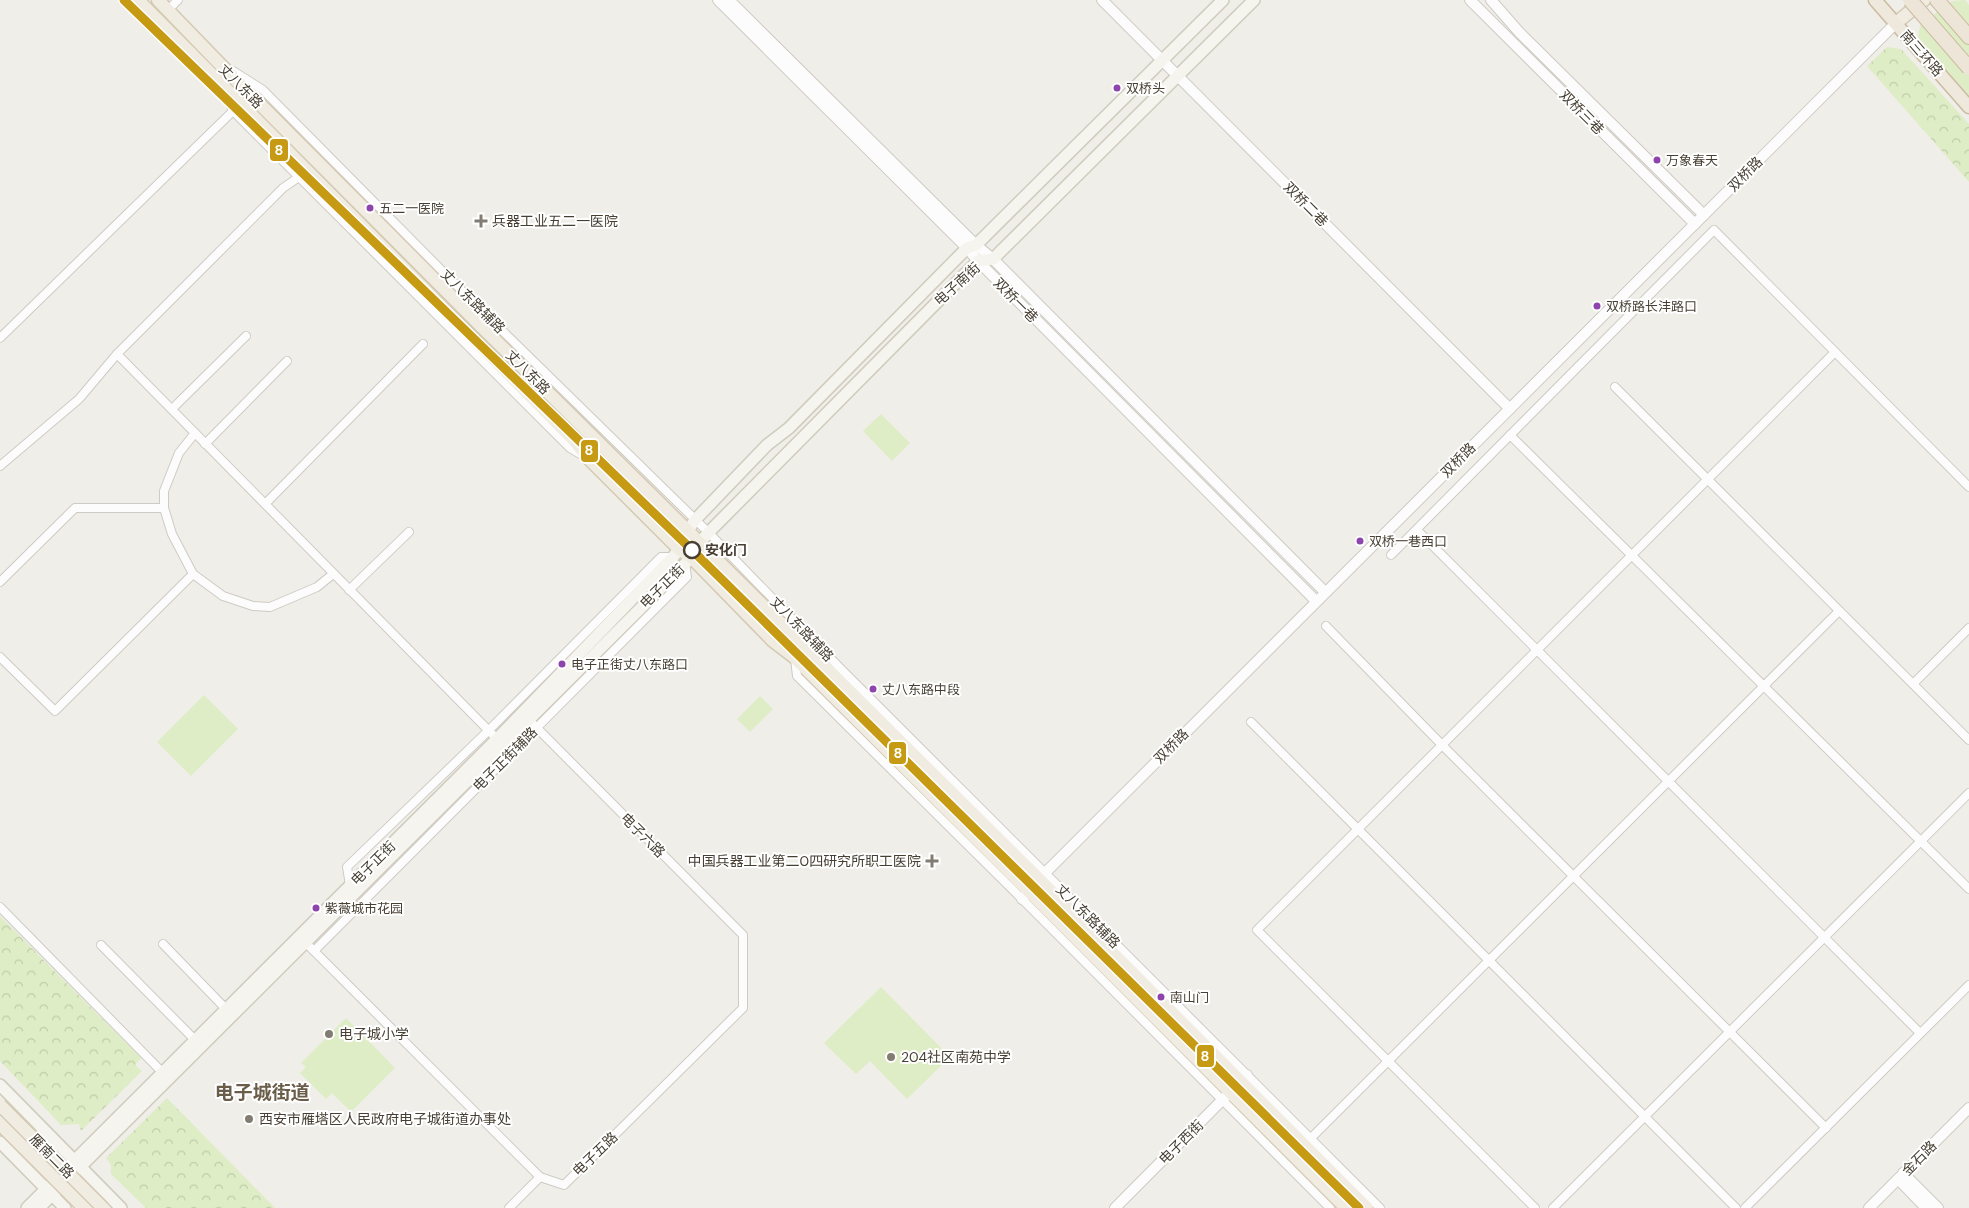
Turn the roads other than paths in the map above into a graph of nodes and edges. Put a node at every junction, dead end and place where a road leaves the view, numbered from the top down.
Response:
1 (138, 0) edge
2 (158, 0) edge
3 (178, 0) edge
4 (718, 0) edge
5 (730, 0) edge
6 (1102, 0) edge
7 (1223, 0) edge
8 (1254, 0) edge
9 (1470, 0) edge
10 (1491, 0) edge
11 (1875, 0) edge
12 (1910, 0) edge
13 (1924, 0) edge
14 (1937, 0) edge
15 (168, 10) junction
16 (1896, 24) junction
17 (1969, 37) edge
18 (1162, 60) junction
19 (1969, 68) edge
20 (1178, 76) junction
21 (225, 90) junction
22 (1969, 107) edge
23 (234, 111) junction
24 (299, 176) junction
25 (1704, 215) junction
26 (1695, 224) junction
27 (400, 236) junction
28 (972, 247) junction
29 (993, 259) junction
30 (978, 262) junction
31 (246, 336) dead end
32 (0, 338) edge
33 (423, 344) dead end
34 (1835, 352) junction
35 (117, 354) junction
36 (287, 361) dead end
37 (1615, 387) dead end
38 (1510, 409) junction
39 (172, 410) junction
40 (195, 433) junction
41 (1510, 435) junction
42 (206, 444) junction
43 (589, 459) junction
44 (0, 466) edge
45 (1707, 480) junction
46 (1969, 487) edge
47 (264, 504) junction
48 (164, 508) junction
49 (695, 520) junction
50 (687, 530) junction
51 (1417, 530) junction
52 (409, 532) dead end
53 (704, 538) junction
54 (677, 554) junction
55 (1632, 554) junction
56 (1391, 555) dead end
57 (688, 561) junction
58 (192, 574) junction
59 (333, 574) junction
60 (0, 582) edge
61 (348, 590) junction
62 (1325, 592) junction
63 (1316, 601) junction
64 (1840, 611) junction
65 (1326, 626) dead end
66 (1969, 628) edge
67 (1536, 650) junction
68 (0, 657) edge
69 (1912, 684) junction
70 (1763, 685) junction
71 (1251, 722) dead end
72 (533, 724) junction
73 (488, 730) junction
74 (1969, 740) edge
75 (500, 742) junction
76 (1443, 746) junction
77 (1668, 781) junction
78 (1969, 792) edge
79 (1358, 830) junction
80 (1921, 840) junction
81 (1573, 875) junction
82 (1042, 877) junction
83 (350, 886) junction
84 (1969, 889) edge
85 (1026, 895) junction
86 (0, 907) edge
87 (1824, 937) junction
88 (306, 943) junction
89 (163, 944) dead end
90 (101, 945) dead end
91 (1489, 960) junction
92 (1969, 984) edge
93 (743, 987) joint
94 (226, 1009) junction
95 (1730, 1031) junction
96 (1920, 1033) junction
97 (196, 1040) junction
98 (1388, 1061) junction
99 (163, 1073) junction
100 (1244, 1079) junction
101 (0, 1085) edge
102 (1226, 1097) junction
103 (0, 1105) edge
104 (1969, 1108) edge
105 (1645, 1116) junction
106 (0, 1124) edge
107 (1826, 1128) junction
108 (0, 1142) edge
109 (1307, 1142) junction
110 (77, 1164) junction
111 (1900, 1176) junction
112 (540, 1177) junction
113 (49, 1192) junction
114 (27, 1208) edge
115 (39, 1208) edge
116 (66, 1208) edge
117 (84, 1208) edge
118 (103, 1208) edge
119 (121, 1208) edge
120 (508, 1208) edge
121 (1115, 1208) edge
122 (1330, 1208) edge
123 (1346, 1208) edge
124 (1367, 1208) edge
125 (1380, 1208) edge
126 (1535, 1208) edge
127 (1553, 1208) edge
128 (1736, 1208) edge
129 (1745, 1208) edge
130 (1869, 1208) edge
131 (1926, 1208) edge
132 (1938, 1208) edge

1 - 21 main road, 丈八东路
2 - 15 main road, 丈八东路
3 - 15 street
4 - 28 street, 双桥一巷
5 - 28 street, 双桥一巷
6 - 18 street, 双桥二巷
7 - 18 main road, 电子南街
8 - 20 main road, 电子南街
9 - 26 street, 双桥三巷
10 - 25 street, 双桥三巷
11 - 16 highway, 南三环路
12 - 19 highway, bridge
13 - 16 main road
14 - 17 highway
15 - 27 main road, 丈八东路
16 - 22 highway, 南三环路
16 - 25 street, 双桥路
18 - 20 street, 双桥二巷
18 - 28 main road, 电子南街
20 - 29 main road, 电子南街
20 - 38 street, 双桥二巷
21 - 23 street
21 - 43 main road, 丈八东路
23 - 24 street
23 - 32 street
24 - 35 street
24 - 43 street
25 - 26 street, 双桥路
26 - 38 street, 双桥路
27 - 49 street, 丈八东路辅路
27 - 50 main road, 丈八东路
28 - 29 street, 双桥一巷
28 - 30 street, 双桥一巷
28 - 49 main road, 电子南街
29 - 30 main road, 电子南街
29 - 62 street, 双桥一巷
30 - 53 main road, 电子南街
30 - 63 street, 双桥一巷
31 - 39 street
33 - 47 street
34 - 41 street
34 - 45 street
34 - 46 street
35 - 39 street
35 - 44 street
36 - 42 street
37 - 45 street
38 - 62 street, 双桥路
39 - 40 street
40 - 42 street
40 - 48 street
41 - 51 street
41 - 55 street
42 - 47 street
43 - 54 main road, 丈八东路
45 - 55 street
45 - 64 street
47 - 59 street
48 - 58 street
48 - 60 street
49 - 50 main road, 电子南街
49 - 53 street, 丈八东路辅路
50 - 53 main road, 丈八东路
50 - 54 main road, 电子正街
51 - 56 street
51 - 67 street
52 - 61 street
53 - 57 main road, 电子南街
53 - 82 main road, 丈八东路
54 - 57 main road, 丈八东路
54 - 73 street
54 - 75 main road, 电子正街
55 - 67 street
55 - 70 street
57 - 72 main road, 电子正街
57 - 85 main road, 丈八东路
58 - 59 street
58 - 68 street
59 - 61 street
61 - 73 street
62 - 63 street, 双桥路
63 - 82 street, 双桥路
64 - 69 street
64 - 70 street
65 - 76 street
66 - 69 street
67 - 76 street
67 - 77 street
69 - 74 street
70 - 77 street
70 - 80 street
71 - 79 street
72 - 75 main road, 电子正街
72 - 88 street, 电子正街辅路
72 - 93 street, 电子六路
73 - 75 street
73 - 83 street
75 - 83 main road, 电子正街
75 - 88 main road, 电子正街
76 - 79 street
76 - 81 street
77 - 81 street
77 - 87 street
78 - 80 street
79 - 91 street
79 - 98 street
80 - 84 street
80 - 87 street
81 - 91 street
81 - 95 street
82 - 85 street, 双桥路
82 - 100 main road, 丈八东路
83 - 88 main road, 电子正街
85 - 102 main road, 丈八东路
86 - 99 street
87 - 95 street
87 - 96 street
88 - 94 main road, 电子正街
88 - 110 main road, 电子正街
88 - 112 street, 电子五路
89 - 94 street
90 - 97 street
91 - 98 street
91 - 105 street
92 - 96 street
93 - 112 street, 电子五路
94 - 97 main road, 电子正街
95 - 105 street
95 - 107 street
96 - 107 street
97 - 99 main road, 电子正街
98 - 109 street
98 - 126 street
99 - 110 main road, 电子正街
100 - 102 street, 电子西街
100 - 109 main road, 丈八东路
101 - 110 main road
102 - 121 street, 电子西街
102 - 122 street
102 - 123 main road, 丈八东路
103 - 118 main road, 雁南二路, bridge
104 - 111 street, 金石路
105 - 127 street
105 - 128 street
106 - 117 main road, 雁南二路, bridge
107 - 129 street
108 - 113 main road
109 - 124 main road, 丈八东路
109 - 125 street
110 - 113 main road, 电子正街
110 - 119 main road
111 - 130 street, 金石路
111 - 131 street
111 - 132 street
112 - 120 street
113 - 114 main road, 电子正街
113 - 115 main road, 电子正街
113 - 116 main road

